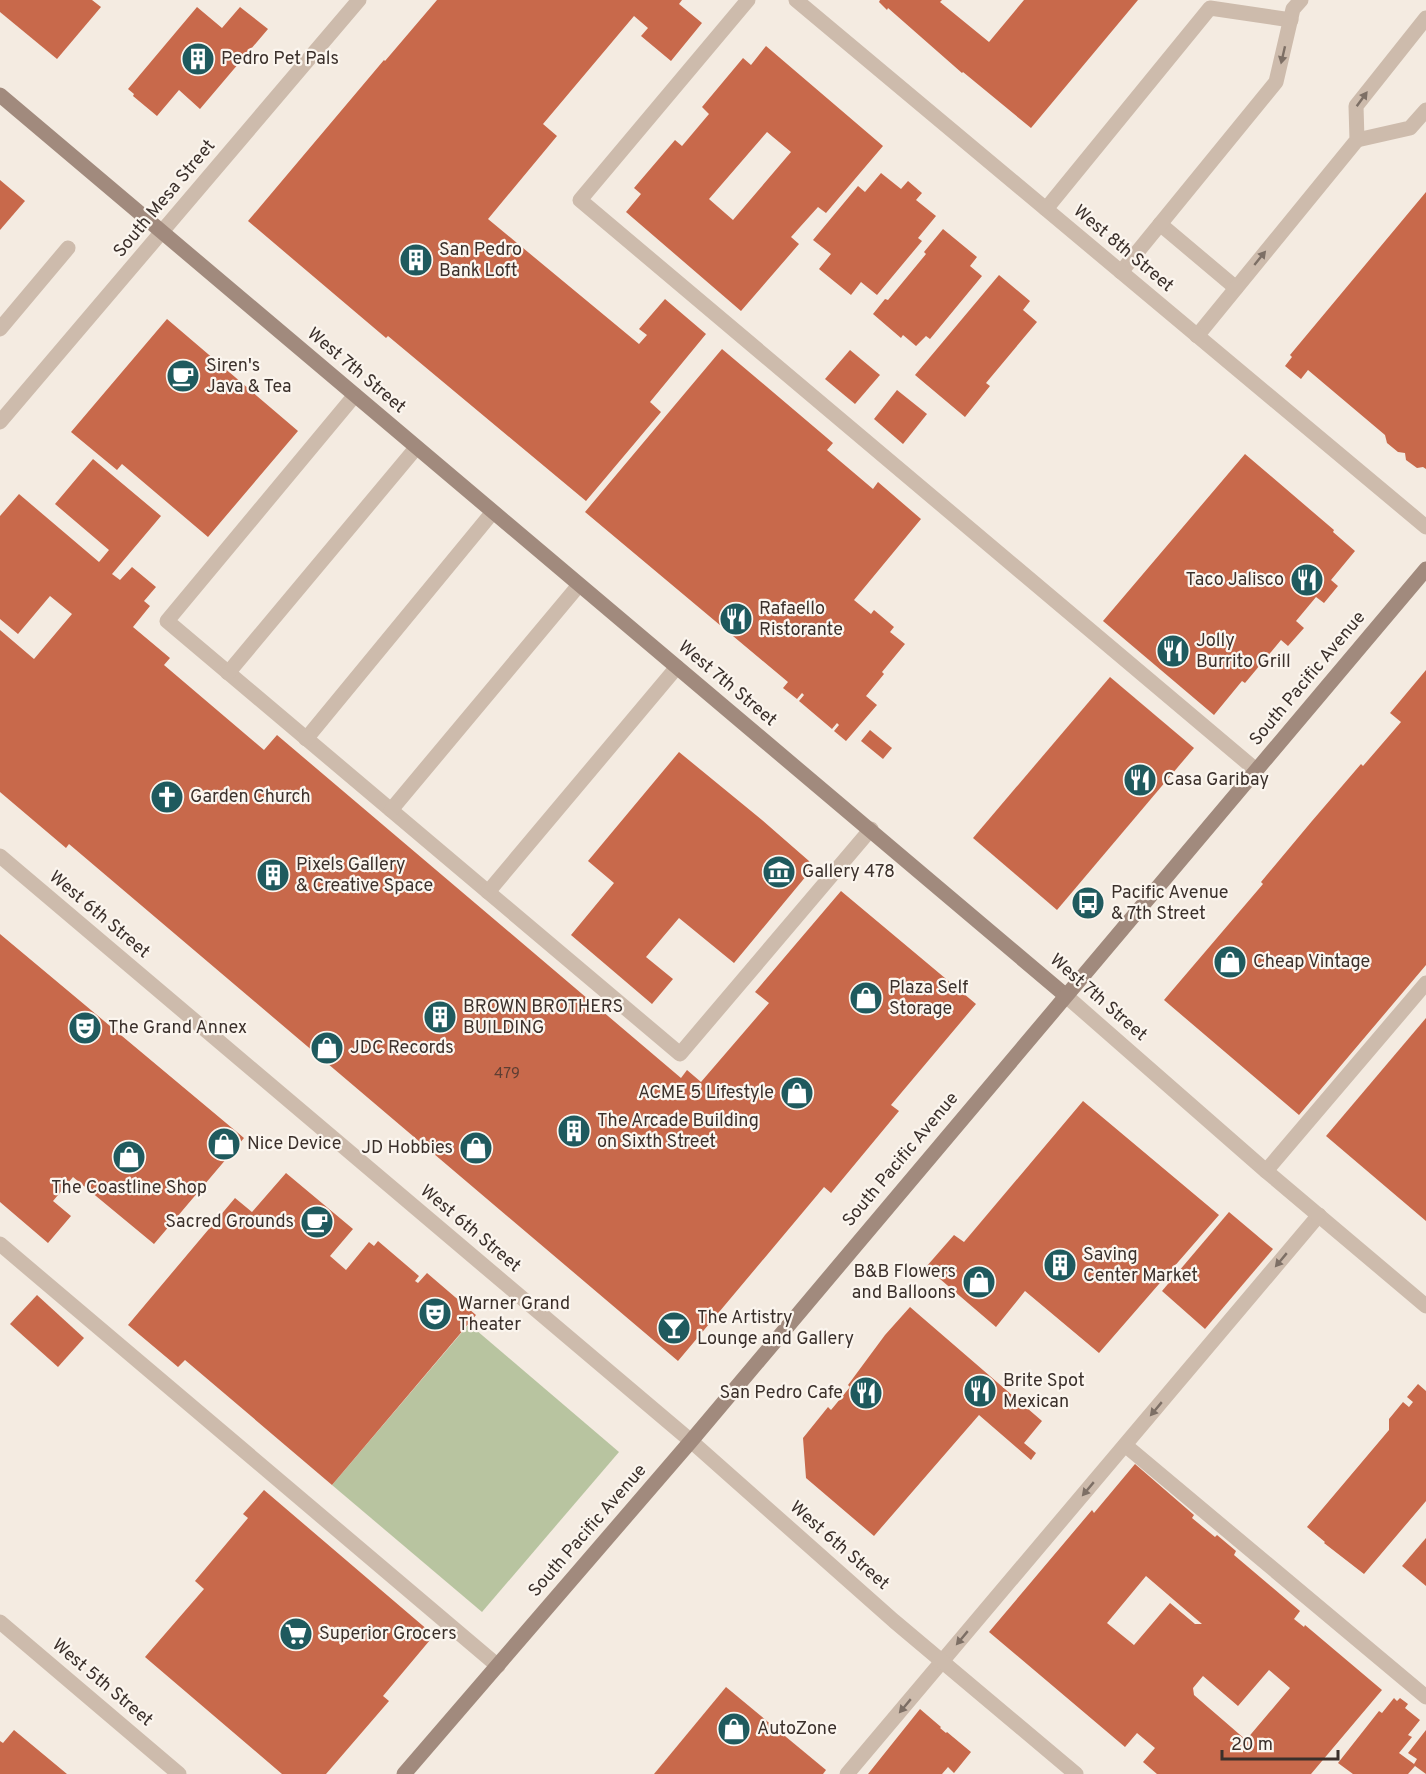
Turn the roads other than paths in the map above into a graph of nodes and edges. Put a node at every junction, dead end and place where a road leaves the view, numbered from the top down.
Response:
1 (748, 0) edge
2 (796, 0) edge
3 (1301, 0) edge
4 (354, 2) edge
5 (1426, 18) edge
6 (1291, 20) junction
7 (0, 95) edge
8 (1426, 110) edge
9 (1357, 140) junction
10 (1046, 209) junction
11 (1160, 224) junction
12 (162, 233) junction
13 (68, 248) dead end
14 (1121, 272) junction
15 (1236, 288) junction
16 (0, 329) edge
17 (1197, 336) junction
18 (356, 396) junction
19 (0, 422) edge
20 (416, 448) junction
21 (492, 513) junction
22 (1426, 527) edge
23 (1426, 569) edge
24 (579, 585) junction
25 (677, 667) junction
26 (228, 673) junction
27 (306, 739) junction
28 (1256, 770) junction
29 (391, 810) junction
30 (870, 829) junction
31 (0, 856) edge
32 (488, 892) junction
33 (1426, 983) edge
34 (1065, 995) junction
35 (1266, 1171) junction
36 (1319, 1215) junction
37 (0, 1244) edge
38 (1426, 1306) edge
39 (691, 1441) junction
40 (1125, 1445) junction
41 (0, 1622) edge
42 (943, 1661) junction
43 (498, 1666) junction
44 (1426, 1697) edge
45 (178, 1774) edge
46 (404, 1774) edge
47 (847, 1774) edge
48 (1076, 1774) edge

1 - 28 street
2 - 10 street, West 8th Street
3 - 6 street
4 - 12 street, South Mesa Street
9 -> 5 street
6 - 10 street
6 -> 11 street
7 - 12 main road, West 7th Street
8 - 9 street
15 -> 9 street
10 - 14 street, West 8th Street
11 - 14 street
11 - 15 street
12 - 18 main road, West 7th Street
12 - 19 street, South Mesa Street
13 - 16 street
14 - 17 street, West 8th Street
15 - 17 street
17 - 22 street, West 8th Street
18 - 20 main road, West 7th Street
18 - 26 street
20 - 21 main road, West 7th Street
20 - 26 street
21 - 24 main road, West 7th Street
21 - 27 street
23 - 28 main road, South Pacific Avenue
24 - 25 main road, West 7th Street
24 - 29 street
25 - 30 main road, West 7th Street
25 - 32 street
26 - 27 street
27 - 29 street
28 - 34 main road, South Pacific Avenue
29 - 32 street
30 - 32 street
30 - 34 main road, West 7th Street
31 - 39 street, West 6th Street
33 - 35 street
34 - 35 street, West 7th Street
34 - 39 main road, South Pacific Avenue
35 - 36 street, West 7th Street
36 - 38 street, West 7th Street
36 -> 40 street
37 - 43 street
39 - 42 street, West 6th Street
39 - 43 main road, South Pacific Avenue
40 -> 42 street
40 - 44 street
41 - 45 street, West 5th Street
42 -> 47 street
42 - 48 street, West 6th Street
43 - 46 main road, South Pacific Avenue

